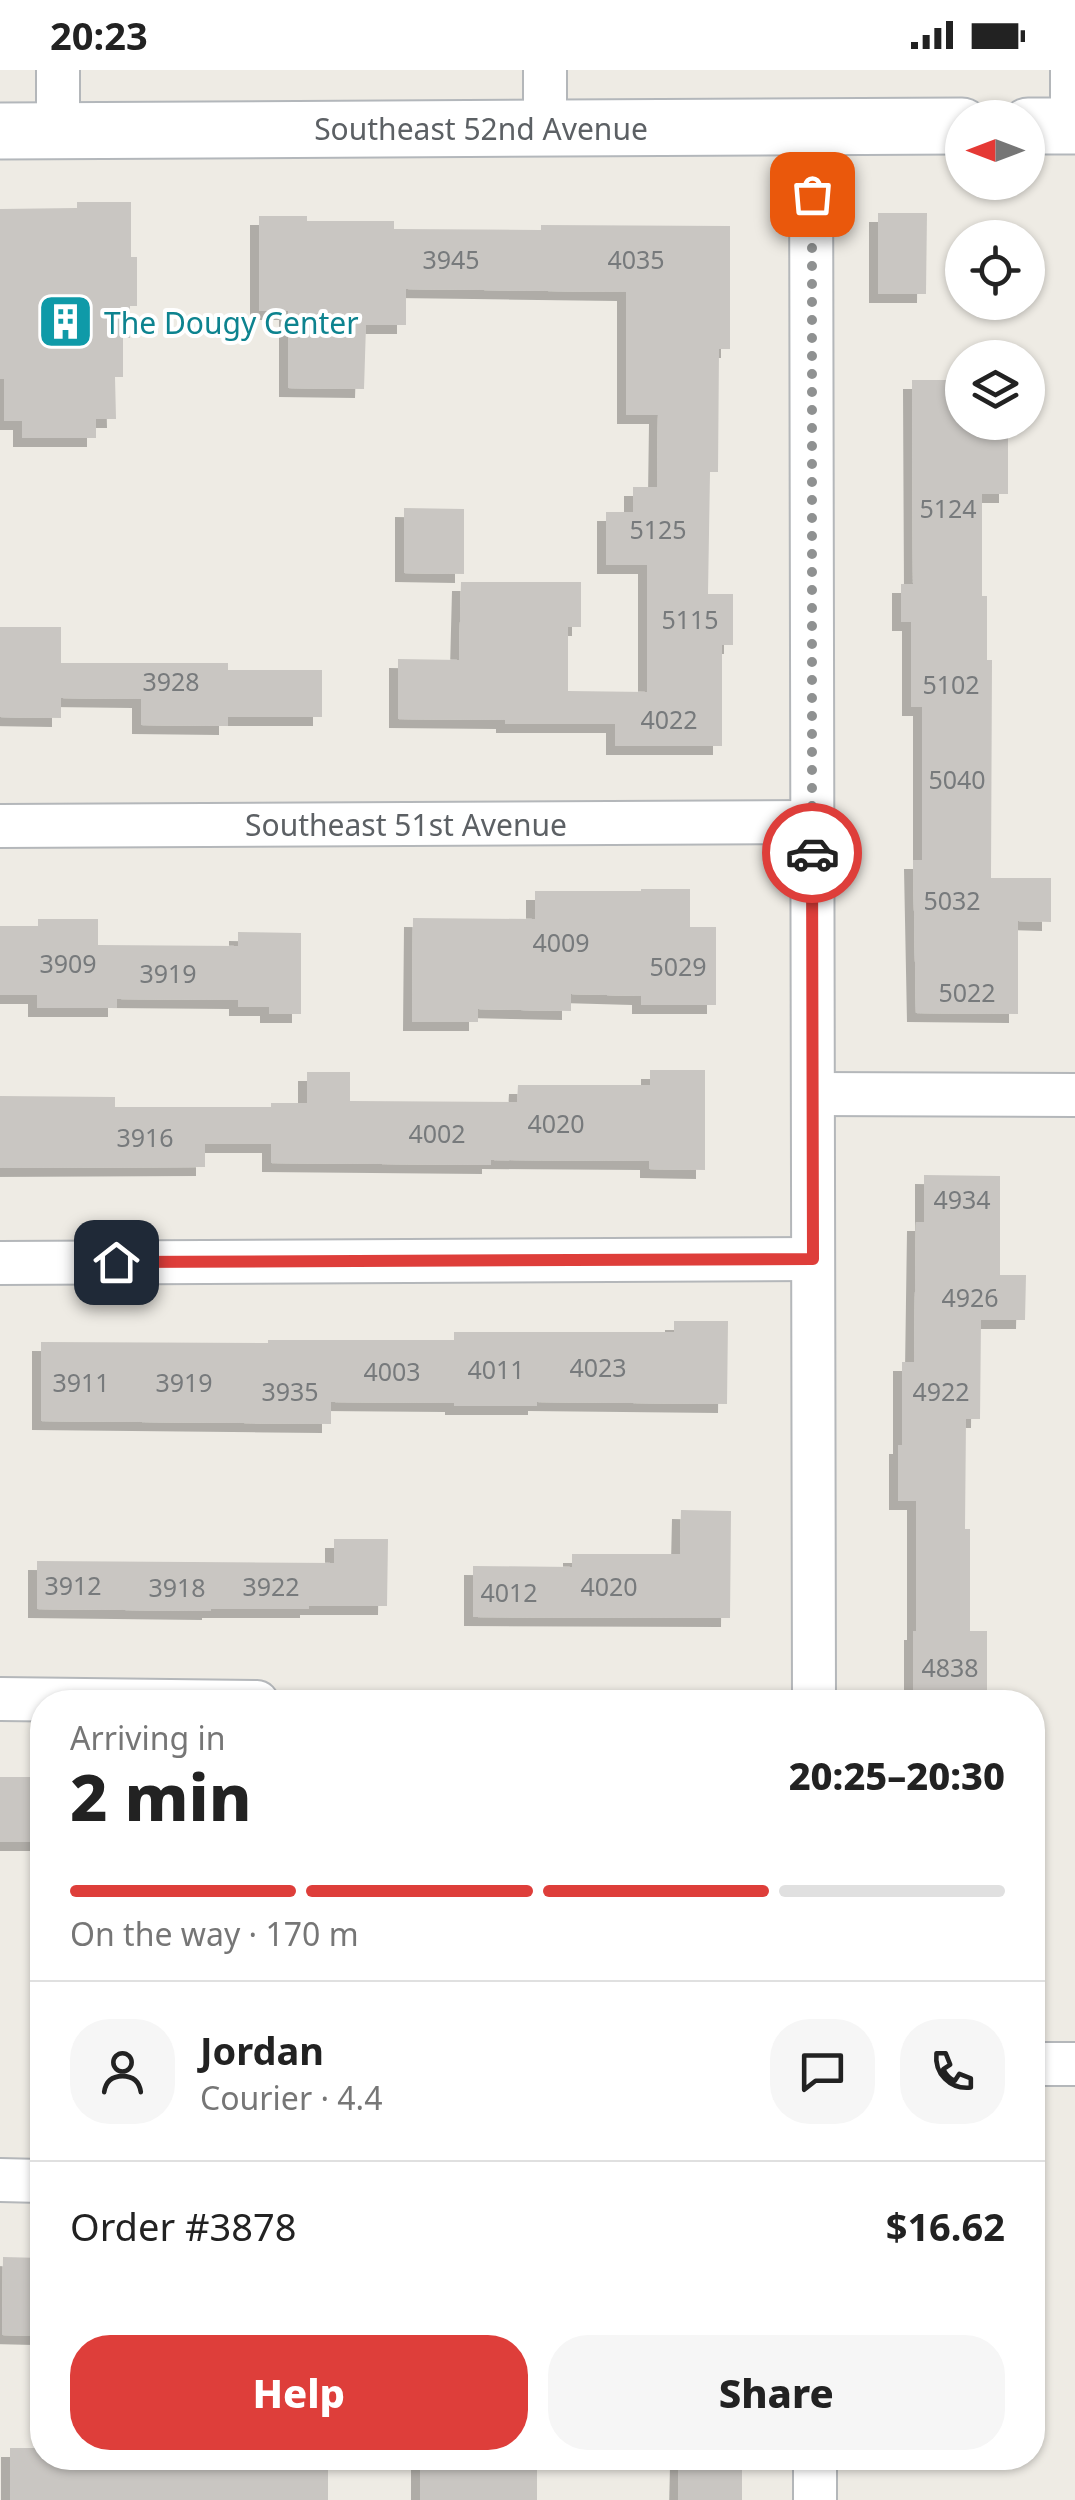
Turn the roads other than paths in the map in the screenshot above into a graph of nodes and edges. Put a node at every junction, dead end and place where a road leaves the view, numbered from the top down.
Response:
1 (58, 70) edge
2 (545, 70) edge
3 (1072, 70) edge
4 (812, 126) junction
5 (945, 126) edge
6 (1058, 127) edge
7 (545, 128) junction
8 (58, 130) junction
9 (0, 131) edge
10 (812, 822) junction
11 (0, 826) edge
12 (813, 1094) junction
13 (1075, 1095) edge
14 (813, 1259) junction
15 (0, 1263) edge
16 (814, 1690) edge
17 (0, 1699) edge
18 (30, 1699) edge
19 (1045, 2064) edge
20 (1075, 2064) edge
21 (0, 2180) edge
22 (30, 2181) edge
23 (815, 2470) edge
24 (815, 2500) edge

1 - 8 street
2 - 7 street
3 - 6 street
4 - 5 main road, Southeast 52nd Avenue
4 - 7 main road, Southeast 52nd Avenue
4 - 10 street
7 - 8 main road, Southeast 52nd Avenue
8 - 9 main road, Southeast 52nd Avenue
10 - 11 street, Southeast 51st Avenue
10 - 12 street
12 - 13 street
12 - 14 street
14 - 15 street
14 - 16 street
17 - 18 street
19 - 20 street
21 - 22 street
23 - 24 street

